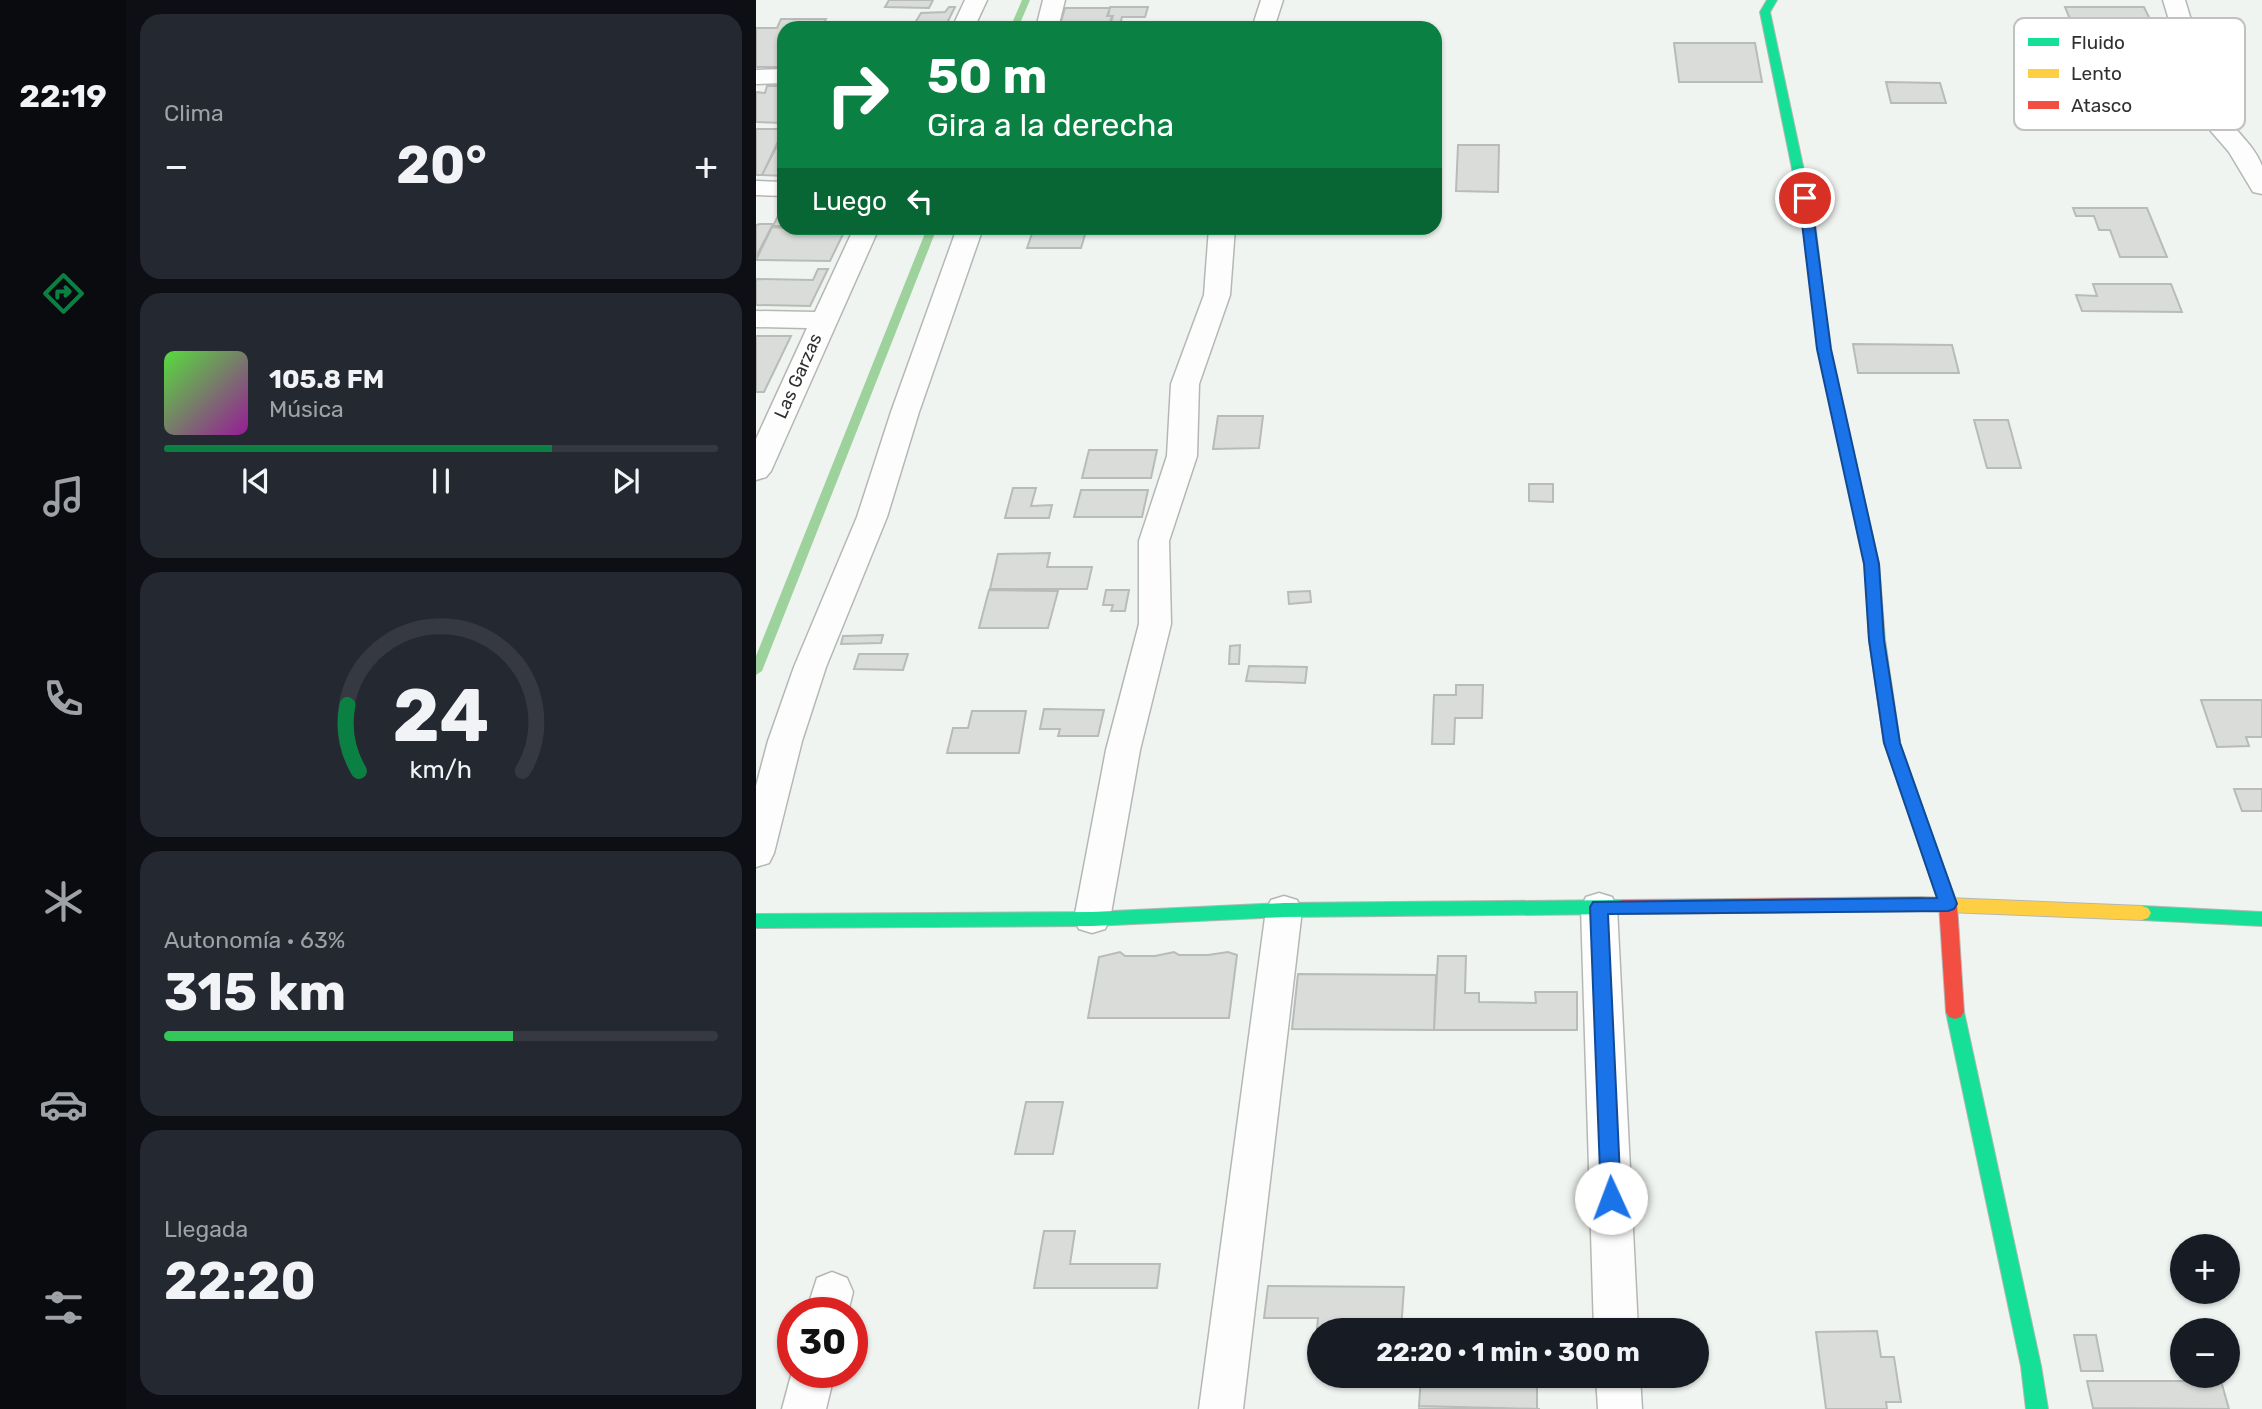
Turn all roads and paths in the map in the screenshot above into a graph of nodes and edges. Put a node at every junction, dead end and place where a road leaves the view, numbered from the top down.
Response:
1 (976, 0) edge
2 (1054, 0) edge
3 (1272, 0) edge
4 (1772, 0) edge
5 (2174, 0) edge
6 (2178, 18) edge
7 (966, 21) edge
8 (1049, 21) edge
9 (1265, 21) edge
10 (777, 76) edge
11 (756, 77) edge
12 (2222, 130) edge
13 (2262, 187) edge
14 (756, 188) edge
15 (777, 188) edge
16 (863, 235) edge
17 (968, 235) edge
18 (1221, 235) edge
19 (756, 319) edge
20 (823, 320) junction
21 (756, 471) edge
22 (756, 853) edge
23 (1948, 904) junction
24 (1599, 907) junction
25 (1284, 911) junction
26 (1092, 919) junction
27 (2262, 919) edge
28 (756, 921) edge
29 (1616, 1318) edge
30 (809, 1388) edge
31 (1618, 1388) edge
32 (804, 1409) edge
33 (1222, 1409) edge
34 (1619, 1409) edge
35 (2037, 1409) edge

1 - 7 street
2 - 8 street
3 - 9 street
4 - 23 street
5 - 6 street
10 - 11 street
12 - 13 street
14 - 15 street
16 - 20 street, Las Garzas
17 - 22 street
18 - 26 street
19 - 20 street
20 - 21 street, Las Garzas
23 - 24 street
23 - 27 street
23 - 35 street
24 - 25 street
24 - 29 street
25 - 26 street
25 - 33 street
26 - 28 street
30 - 32 street
31 - 34 street

